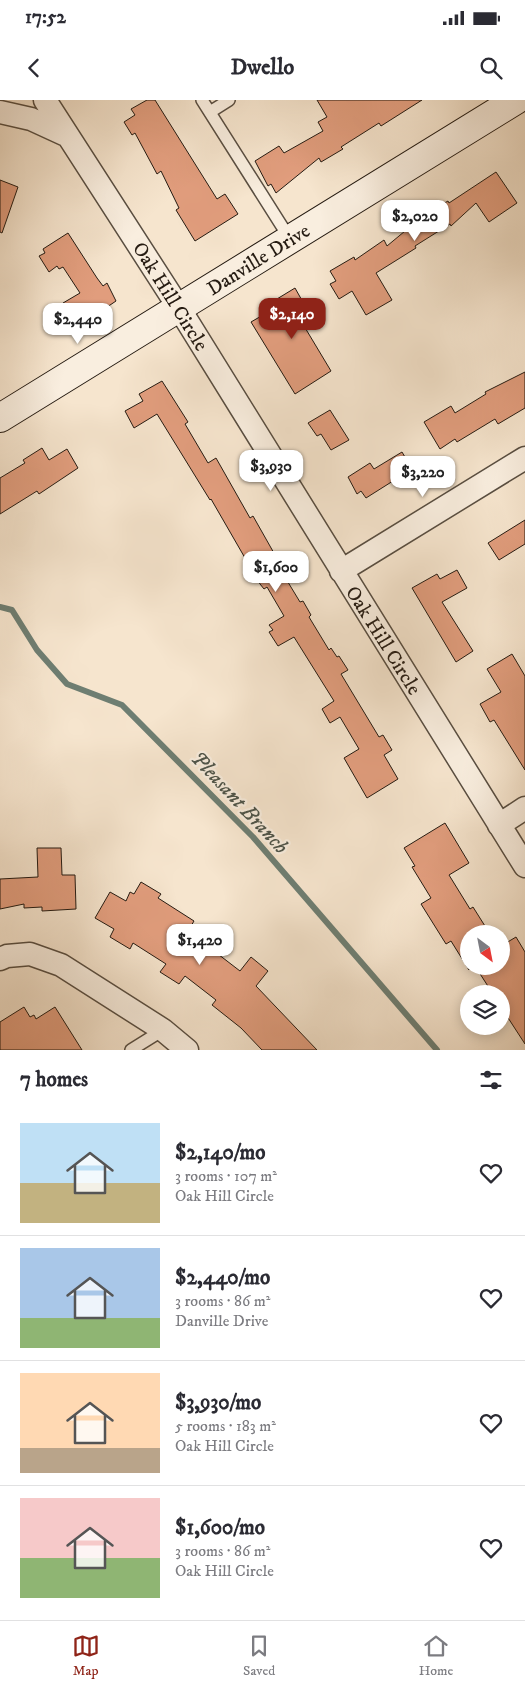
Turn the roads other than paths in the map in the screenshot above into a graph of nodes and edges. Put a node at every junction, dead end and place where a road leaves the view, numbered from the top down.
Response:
1 (45, 100) edge
2 (202, 100) edge
3 (229, 100) edge
4 (516, 100) edge
5 (0, 112) edge
6 (210, 112) junction
7 (68, 136) junction
8 (290, 239) junction
9 (179, 308) junction
10 (0, 418) edge
11 (525, 458) edge
12 (341, 571) junction
13 (525, 808) edge
14 (499, 825) junction
15 (525, 866) edge
16 (0, 959) edge
17 (163, 1030) junction
18 (131, 1050) edge
19 (187, 1050) edge

1 - 7 street, Oak Hill Circle
2 - 6 lane
3 - 6 lane
4 - 8 street, Danville Drive
5 - 7 street
6 - 8 lane
7 - 9 street, Oak Hill Circle
8 - 9 street, Danville Drive
9 - 10 street, Danville Drive
9 - 12 street, Oak Hill Circle
11 - 12 street
12 - 14 street, Oak Hill Circle
13 - 14 street
14 - 15 street, Oak Hill Circle
16 - 17 street
17 - 18 lane
17 - 19 street

